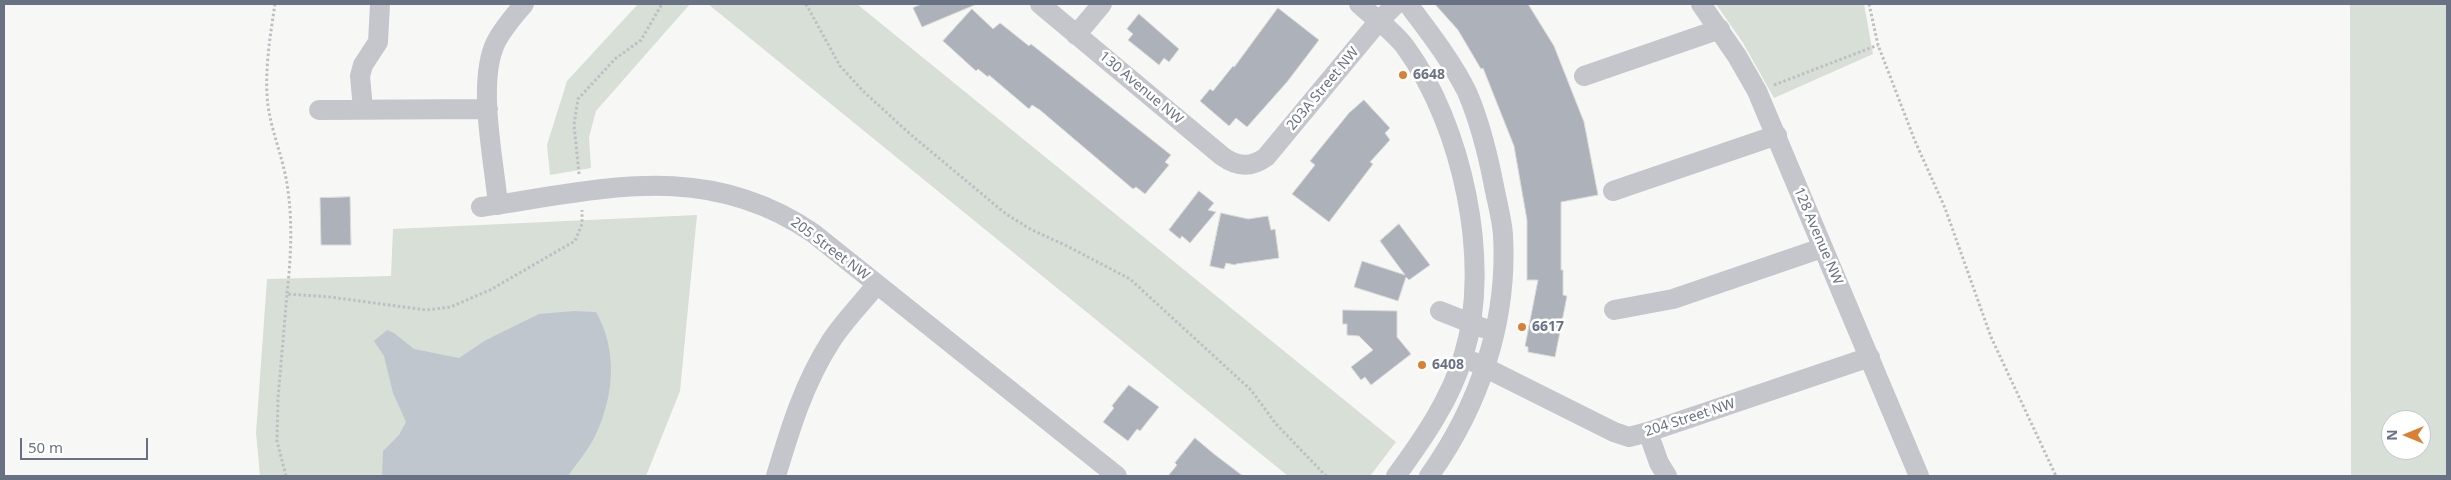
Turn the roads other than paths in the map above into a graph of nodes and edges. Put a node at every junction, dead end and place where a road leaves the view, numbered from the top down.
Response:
1 (380, 4) edge
2 (524, 4) edge
3 (1040, 4) edge
4 (1102, 4) edge
5 (1359, 4) edge
6 (1396, 4) edge
7 (1408, 4) edge
8 (1702, 4) edge
9 (1378, 22) junction
10 (1720, 29) junction
11 (1076, 35) junction
12 (1584, 76) dead end
13 (363, 109) junction
14 (488, 109) junction
15 (319, 110) dead end
16 (1776, 135) junction
17 (1245, 165) joint
18 (1613, 191) dead end
19 (1822, 248) junction
20 (877, 284) junction
21 (1614, 310) dead end
22 (1440, 312) dead end
23 (1471, 323) junction
24 (1495, 334) junction
25 (1464, 355) junction
26 (1870, 358) junction
27 (1484, 369) junction
28 (1648, 432) junction
29 (776, 476) edge
30 (1117, 476) edge
31 (1396, 476) edge
32 (1430, 476) edge
33 (1667, 476) edge
34 (1919, 476) edge

1 - 13 street
2 - 14 street
3 - 11 street, 130 Avenue NW
4 - 11 street
5 - 9 street
6 - 9 street, 203A Street NW
7 - 24 street
8 - 10 street, 128 Avenue NW
9 - 17 street, 203A Street NW
9 - 23 street
10 - 12 street
10 - 16 street, 128 Avenue NW
11 - 17 street, 130 Avenue NW
13 - 14 street
13 - 15 street
14 - 20 street, 205 Street NW
16 - 18 street
16 - 19 street, 128 Avenue NW
19 - 21 street
19 - 26 street, 128 Avenue NW
20 - 29 street
20 - 30 street, 205 Street NW
22 - 23 street
23 - 24 street
23 - 25 street
24 - 27 street
25 - 27 street, 204 Street NW
25 - 31 street
26 - 28 street, 204 Street NW
26 - 34 street, 128 Avenue NW
27 - 28 street, 204 Street NW
27 - 32 street
28 - 33 street

